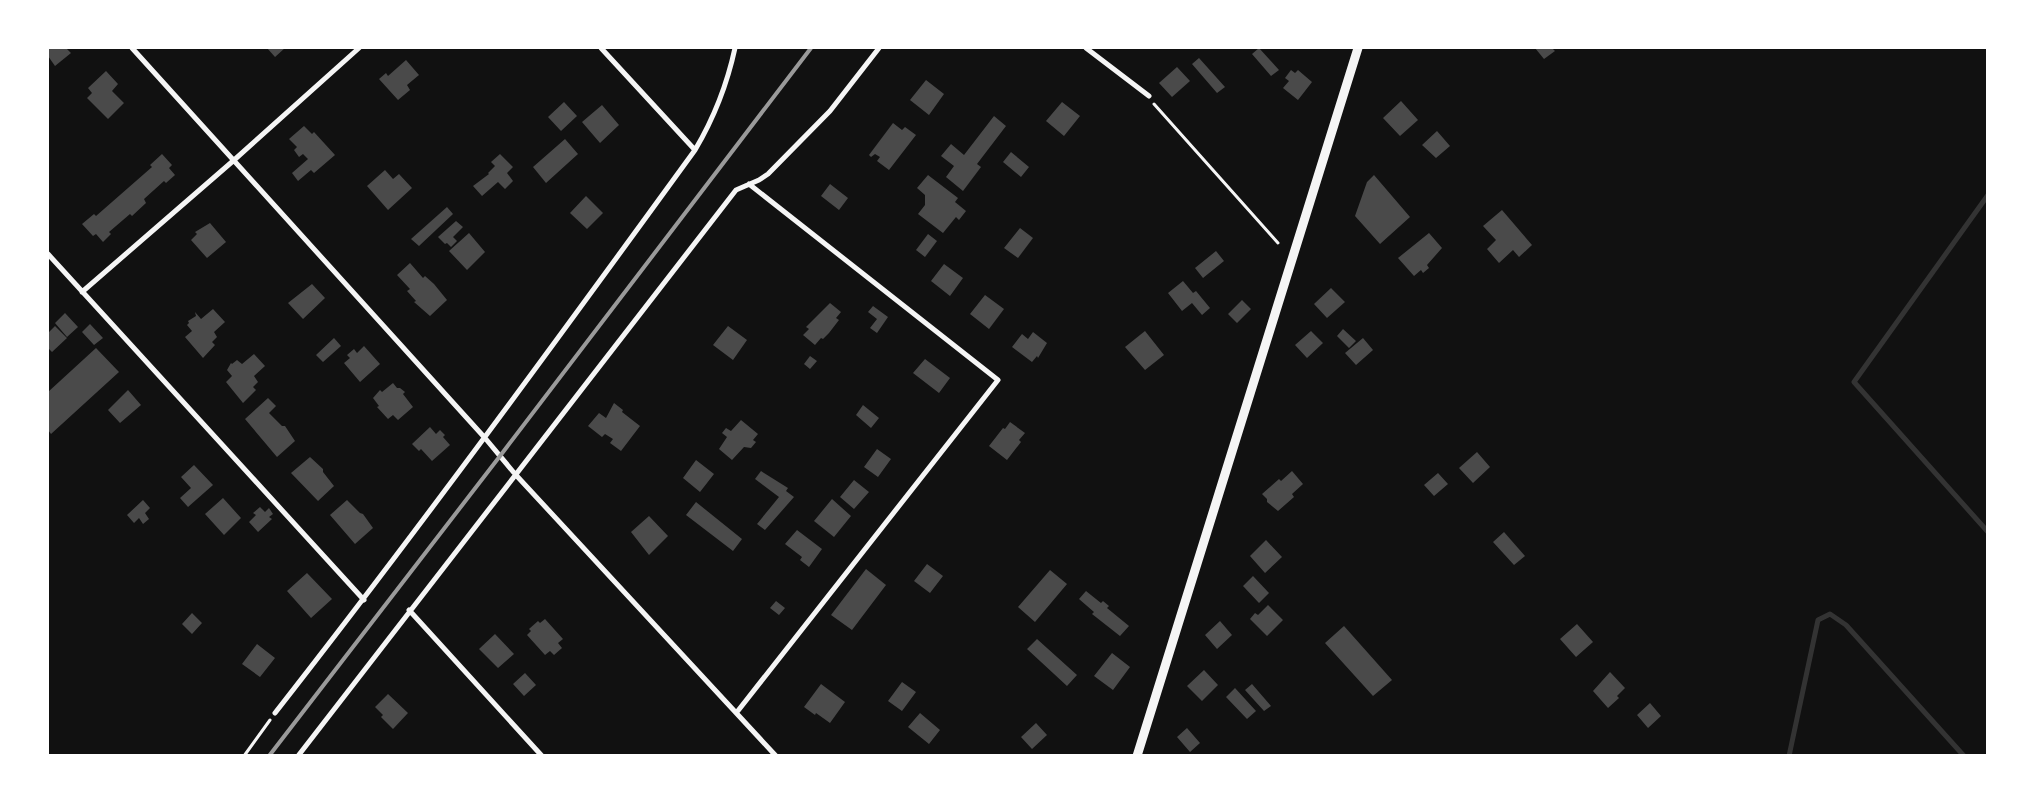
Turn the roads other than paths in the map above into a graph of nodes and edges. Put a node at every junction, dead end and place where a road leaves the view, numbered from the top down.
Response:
1 (132, 48) edge
2 (359, 48) edge
3 (601, 48) edge
4 (735, 48) edge
5 (879, 48) edge
6 (1086, 48) edge
7 (1358, 48) edge
8 (1149, 96) dead end
9 (695, 150) junction
10 (233, 161) junction
11 (748, 184) junction
12 (48, 254) edge
13 (82, 292) junction
14 (485, 438) junction
15 (515, 474) junction
16 (364, 600) junction
17 (409, 610) junction
18 (737, 712) junction
19 (275, 713) road end
20 (298, 756) edge
21 (542, 756) edge
22 (776, 756) edge
23 (1136, 756) edge

1 - 10 street
2 - 10 street
3 - 9 street
4 - 9 street
5 - 11 street
6 - 8 street
7 - 23 street
9 - 14 street
10 - 13 street
10 - 14 street
11 - 15 street
11 - 18 street
12 - 13 street
13 - 16 street
14 - 15 street
14 - 16 street
15 - 17 street
15 - 18 street
16 - 19 street
17 - 20 street
17 - 21 street
18 - 22 street

